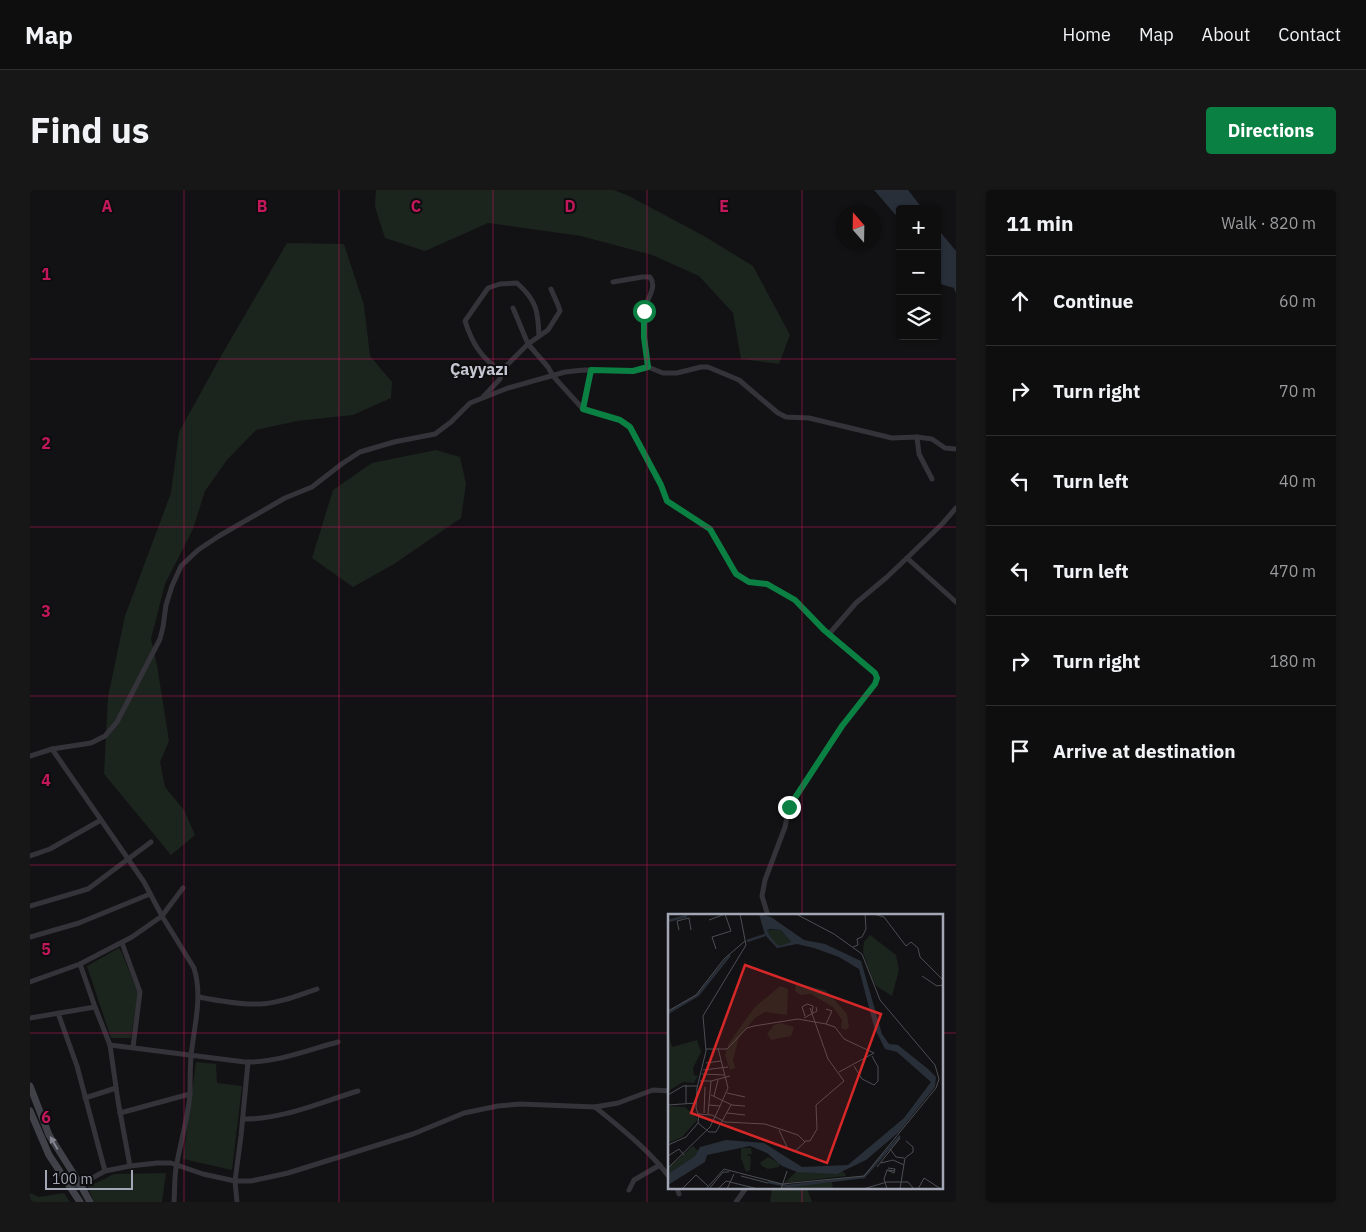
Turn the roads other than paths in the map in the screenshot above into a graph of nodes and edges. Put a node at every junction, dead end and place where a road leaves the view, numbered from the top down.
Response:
1 (613, 282) dead end
2 (551, 289) dead end
3 (513, 308) dead end
4 (539, 336) junction
5 (528, 344) junction
6 (648, 367) junction
7 (591, 370) junction
8 (501, 371) junction
9 (553, 376) junction
10 (481, 399) junction
11 (583, 409) junction
12 (917, 438) junction
13 (956, 449) edge
14 (932, 479) dead end
15 (956, 508) edge
16 (907, 558) junction
17 (956, 602) edge
18 (829, 634) junction
19 (52, 749) junction
20 (30, 756) edge
21 (101, 820) junction
22 (151, 842) dead end
23 (30, 856) edge
24 (128, 859) junction
25 (183, 888) dead end
26 (150, 894) junction
27 (30, 906) edge
28 (767, 914) edge
29 (162, 916) junction
30 (30, 936) edge
31 (122, 943) junction
32 (80, 964) junction
33 (30, 982) edge
34 (317, 989) dead end
35 (199, 998) junction
36 (94, 1007) junction
37 (58, 1013) junction
38 (30, 1018) edge
39 (338, 1042) dead end
40 (110, 1045) junction
41 (133, 1048) junction
42 (191, 1056) junction
43 (248, 1062) junction
44 (30, 1086) edge
45 (116, 1088) junction
46 (358, 1091) dead end
47 (668, 1091) edge
48 (190, 1094) junction
49 (85, 1098) junction
50 (595, 1108) junction
51 (30, 1111) edge
52 (120, 1113) junction
53 (243, 1119) junction
54 (33, 1128) edge
55 (176, 1165) junction
56 (660, 1165) junction
57 (130, 1166) junction
58 (105, 1171) junction
59 (668, 1175) edge
60 (235, 1181) junction
61 (80, 1184) junction
62 (72, 1189) junction
63 (629, 1190) dead end
64 (678, 1190) edge
65 (745, 1190) edge
66 (679, 1194) dead end
67 (80, 1202) edge
68 (90, 1202) edge
69 (174, 1202) edge
70 (237, 1202) edge
71 (736, 1202) edge

1 - 6 street
2 - 4 street
3 - 5 street
4 - 5 street
4 - 8 street
5 - 8 street
5 - 9 street
6 - 7 street
6 - 12 street
7 - 9 street
7 - 11 street
8 - 10 street
9 - 10 street
9 - 11 street
10 - 19 street
11 - 18 street
12 - 13 street
12 - 14 street
15 - 16 street
16 - 17 street
16 - 18 street
18 - 28 street
19 - 20 street
19 - 21 street
21 - 23 street
21 - 24 street
22 - 24 street
24 - 26 street
24 - 27 street
25 - 29 street
26 - 29 street
26 - 30 street
29 - 31 street
29 - 35 street
31 - 32 street
31 - 41 street
32 - 33 street
32 - 36 street
34 - 35 street
35 - 42 street
36 - 37 street
36 - 40 street
37 - 38 street
37 - 49 street
39 - 43 street
40 - 41 street
40 - 45 street
41 - 42 street
42 - 43 street
42 - 48 street
43 - 53 street
61 -> 44 street
45 - 49 street
45 - 52 street
46 - 53 street
47 - 50 street
48 - 52 street
48 - 55 street
49 - 58 street
50 - 56 street
50 - 60 street
51 - 54 street
52 - 57 street
53 - 60 street
54 - 62 street
55 - 57 street
55 - 60 street
55 - 69 street
56 - 59 street
56 - 63 street
57 - 58 street
58 - 61 street
60 - 70 street
61 - 62 street
61 - 68 street
62 - 67 street
64 - 66 street
65 - 71 street

